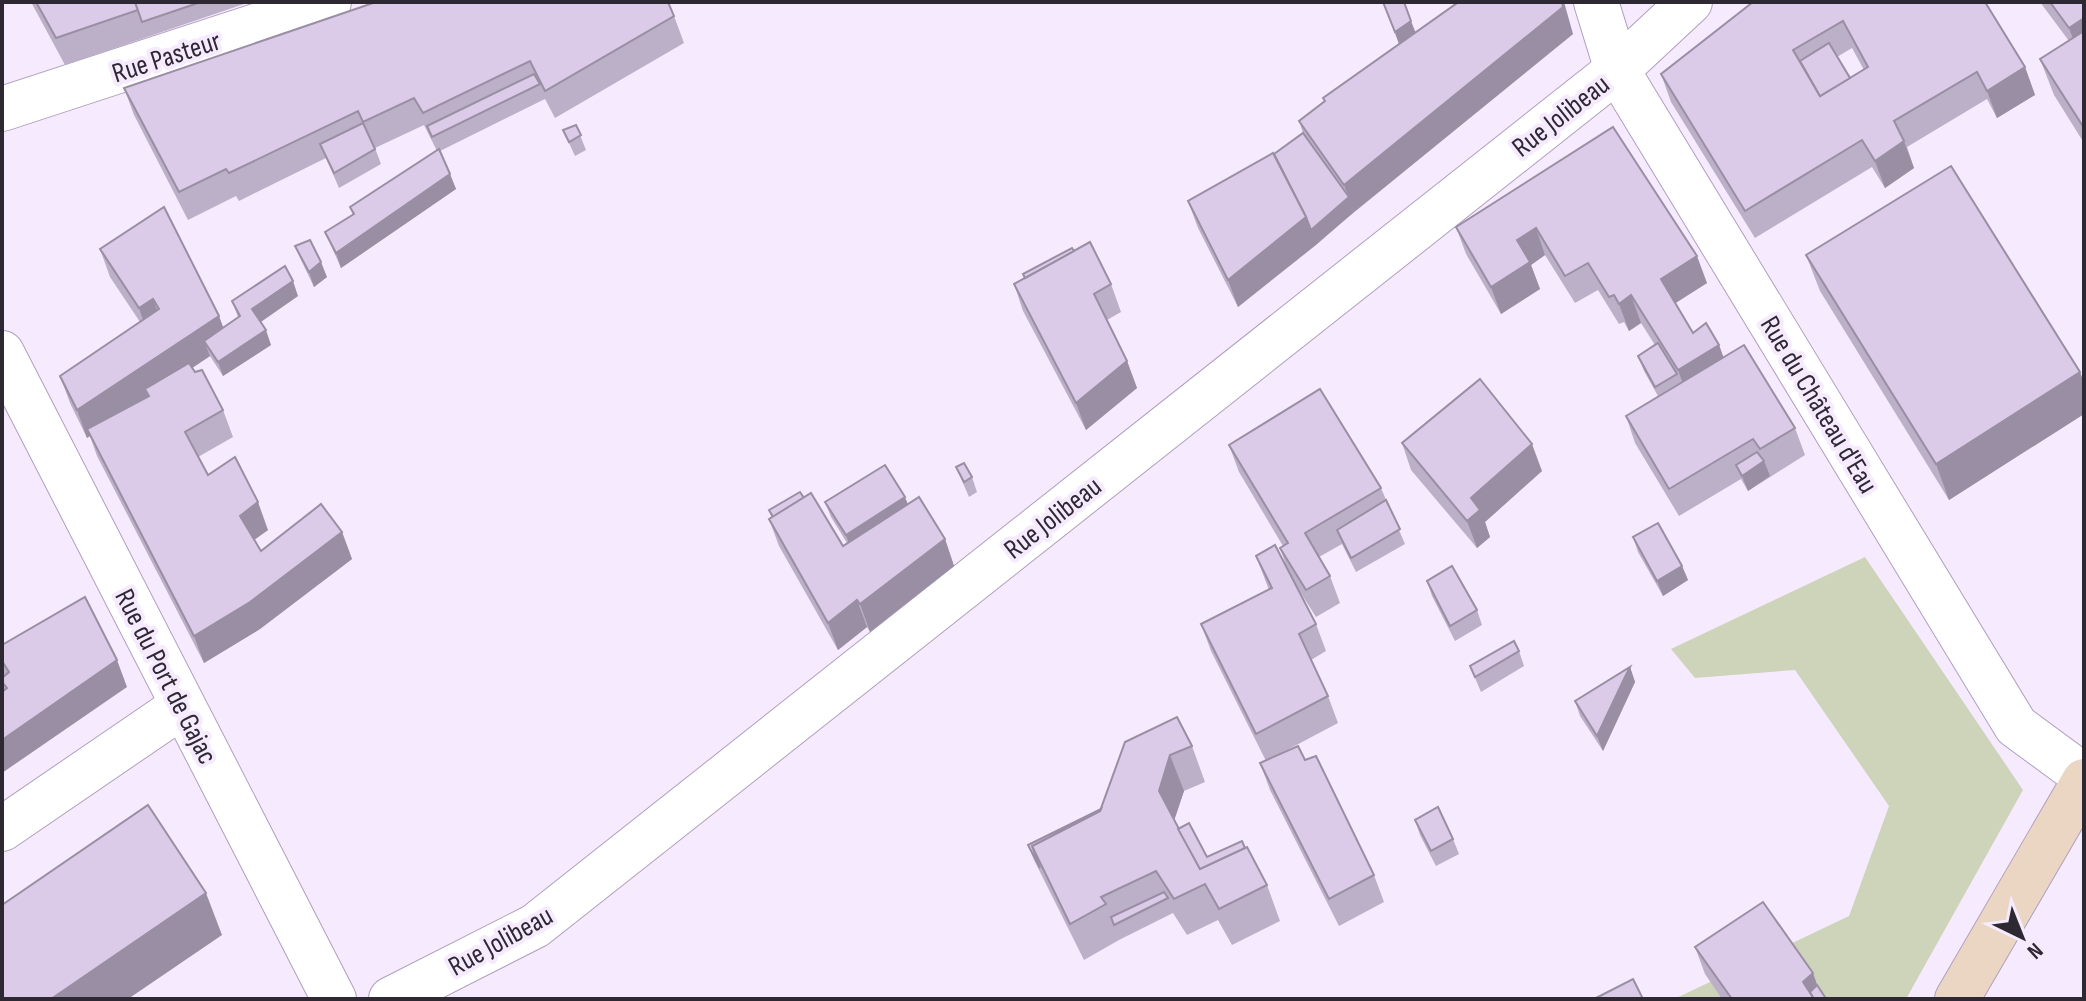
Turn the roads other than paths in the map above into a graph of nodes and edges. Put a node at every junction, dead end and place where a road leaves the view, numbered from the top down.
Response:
1 (329, 2) edge
2 (1596, 2) edge
3 (1690, 2) edge
4 (1617, 70) junction
5 (2, 109) edge
6 (2, 353) edge
7 (182, 706) junction
8 (2084, 779) edge
9 (2, 829) edge
10 (334, 999) edge
11 (391, 999) edge
12 (1957, 999) edge

1 - 5 street, Rue Pasteur
2 - 4 street, Rue du Château d'Eau
3 - 4 street, Rue Jolibeau
4 - 8 street, Rue du Château d'Eau
4 - 11 street, Rue Jolibeau
6 - 7 street, Rue du Port de Gajac
7 - 9 street
7 - 10 street, Rue du Port de Gajac
8 - 12 street

